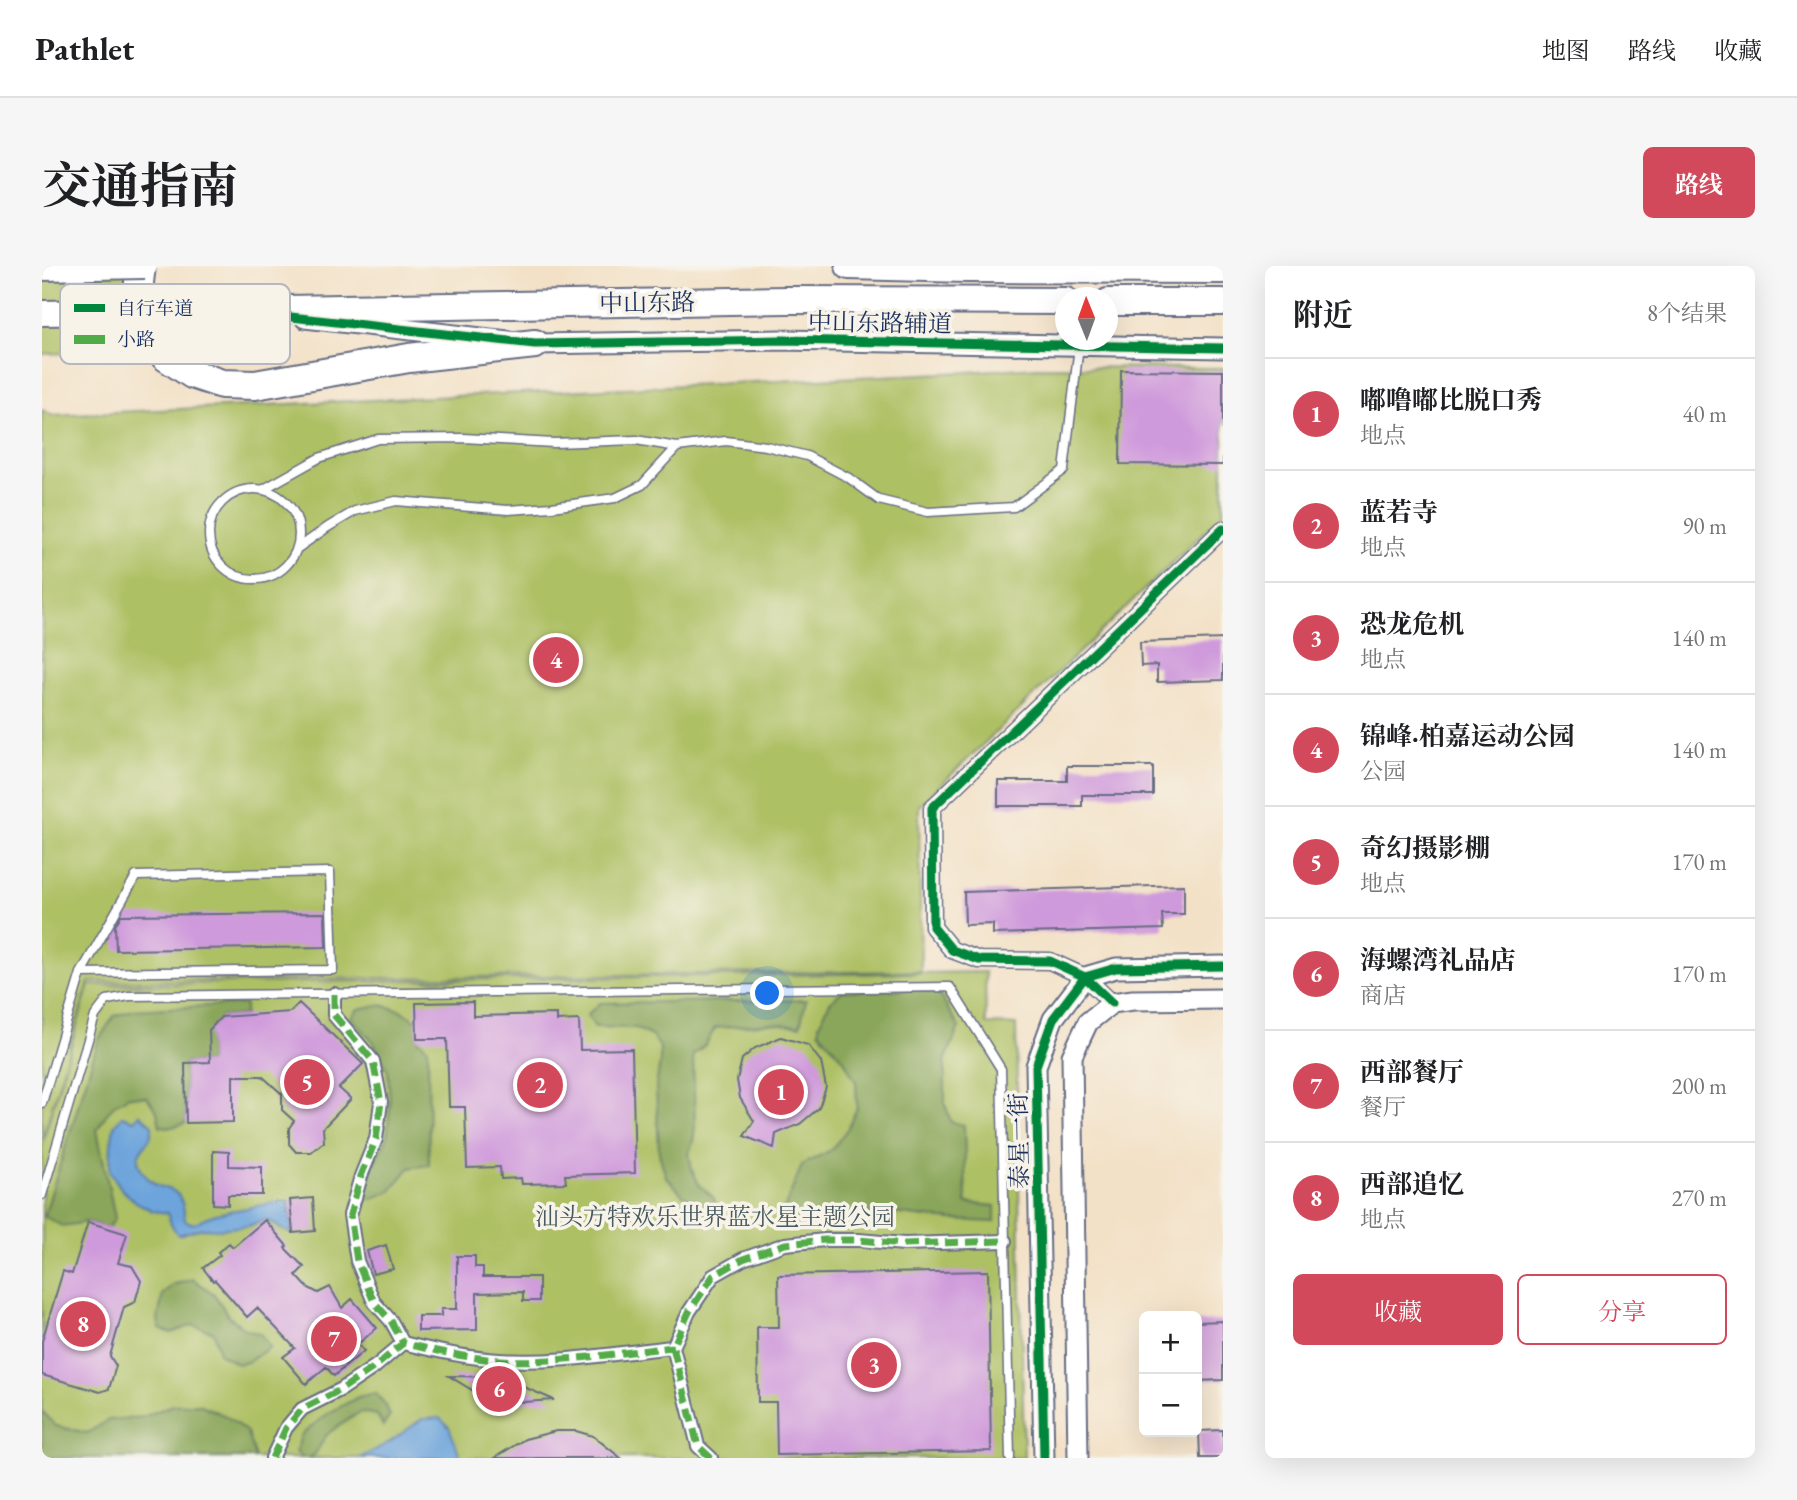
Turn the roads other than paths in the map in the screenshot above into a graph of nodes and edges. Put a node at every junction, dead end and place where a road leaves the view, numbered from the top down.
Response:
1 (143, 266) edge
2 (849, 266) edge
3 (42, 268) edge
4 (1223, 270) edge
5 (139, 284) edge
6 (1055, 301) edge
7 (1118, 302) edge
8 (1223, 302) edge
9 (290, 309) edge
10 (42, 313) edge
11 (60, 313) edge
12 (290, 317) edge
13 (535, 344) junction
14 (1055, 346) edge
15 (1118, 347) edge
16 (1223, 348) edge
17 (1079, 350) edge
18 (177, 364) edge
19 (677, 447) junction
20 (262, 490) junction
21 (1223, 529) edge
22 (298, 548) junction
23 (1223, 966) edge
24 (81, 973) junction
25 (1085, 977) junction
26 (334, 994) junction
27 (1223, 999) edge
28 (1112, 1003) junction
29 (42, 1103) edge
30 (42, 1195) edge
31 (1005, 1241) junction
32 (403, 1343) junction
33 (673, 1347) junction
34 (272, 1458) edge
35 (711, 1458) edge
36 (1010, 1458) edge
37 (1044, 1458) edge
38 (1078, 1458) edge

1 - 3 main road, bridge
1 - 5 highway
2 - 4 highway
6 - 9 highway, 中山东路
7 - 8 highway
10 - 11 main road, bridge
12 - 13 street, 中山东路辅道
13 - 14 street, 中山东路辅道
13 - 18 highway
15 - 16 street, 中山东路辅道
17 - 19 lane
19 - 20 lane
19 - 22 lane
20 - 22 lane
20 - 22 lane
21 - 25 street
23 - 25 street
24 - 24 lane
24 - 29 lane
25 - 28 street
25 - 37 street, 泰星一街
26 - 30 lane
26 - 31 lane
26 - 32 street
27 - 28 street
28 - 38 street
31 - 33 street
31 - 36 lane
32 - 33 street
32 - 34 street
33 - 35 street

